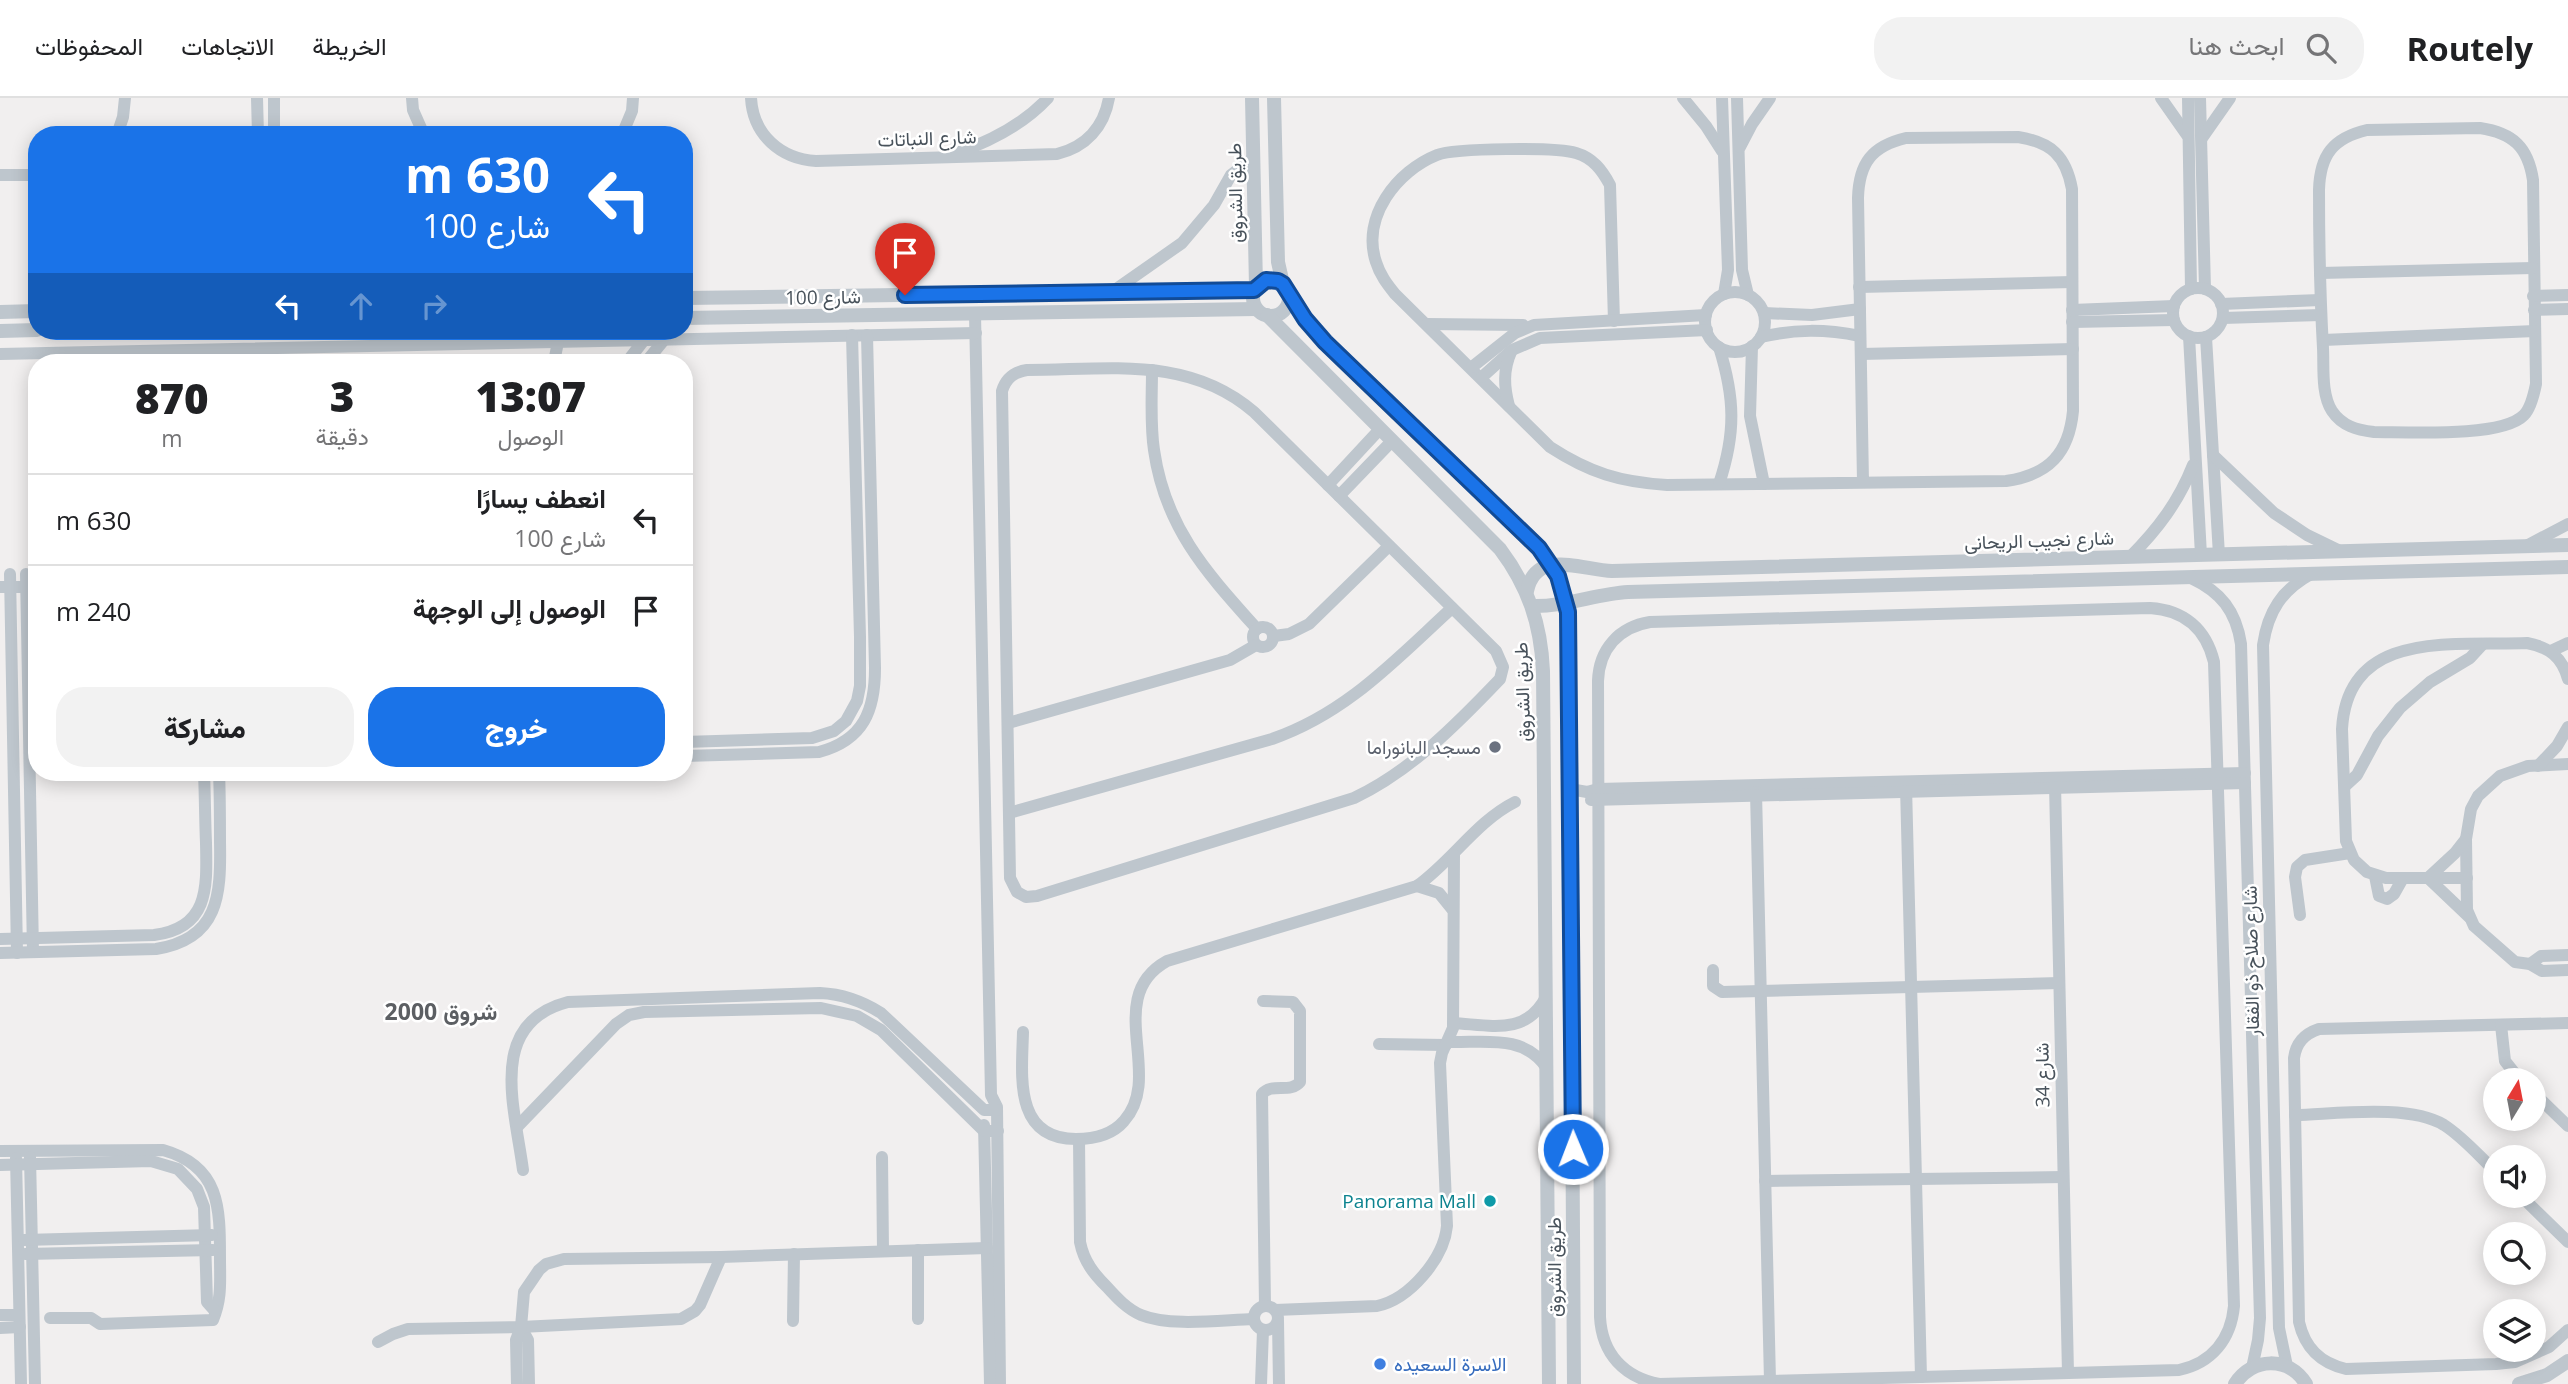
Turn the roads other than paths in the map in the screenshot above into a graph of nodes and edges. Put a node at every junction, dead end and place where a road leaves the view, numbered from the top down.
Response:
1 (125, 98) edge
2 (257, 98) edge
3 (274, 98) edge
4 (412, 98) edge
5 (634, 98) edge
6 (751, 98) edge
7 (1048, 98) edge
8 (1109, 98) edge
9 (1252, 98) edge
10 (1274, 98) edge
11 (1683, 98) edge
12 (1722, 98) edge
13 (1737, 98) edge
14 (1770, 98) edge
15 (2161, 98) edge
16 (2188, 98) edge
17 (2200, 98) edge
18 (2230, 98) edge
19 (120, 126) edge
20 (258, 126) edge
21 (274, 126) edge
22 (419, 126) edge
23 (627, 126) edge
24 (2188, 137) junction
25 (2202, 138) junction
26 (947, 156) junction
27 (1739, 156) junction
28 (1253, 158) junction
29 (1723, 158) junction
30 (0, 175) edge
31 (28, 175) edge
32 (2533, 268) junction
33 (2320, 273) junction
34 (2072, 282) junction
35 (1255, 288) junction
36 (1859, 288) junction
37 (1286, 289) junction
38 (2191, 289) junction
39 (2205, 289) junction
40 (1112, 292) junction
41 (1724, 294) junction
42 (1748, 295) junction
43 (2568, 295) edge
44 (2533, 296) junction
45 (693, 298) edge
46 (2320, 300) junction
47 (2221, 304) junction
48 (2174, 306) junction
49 (1860, 309) junction
50 (2534, 310) junction
51 (2568, 310) edge
52 (28, 311) edge
53 (0, 312) edge
54 (1262, 312) junction
55 (1764, 313) junction
56 (975, 314) junction
57 (1706, 315) junction
58 (2321, 315) junction
59 (2072, 316) junction
60 (693, 318) edge
61 (2223, 318) junction
62 (2174, 320) junction
63 (1614, 321) junction
64 (1427, 324) junction
65 (1534, 325) junction
66 (28, 330) edge
67 (1707, 330) junction
68 (0, 331) edge
69 (2535, 331) junction
70 (976, 333) junction
71 (852, 335) junction
72 (867, 335) junction
73 (1860, 336) junction
74 (2189, 336) junction
75 (2206, 337) junction
76 (693, 339) edge
77 (644, 340) junction
78 (664, 340) joint
79 (2323, 340) junction
80 (558, 342) junction
81 (1756, 342) junction
82 (1719, 347) junction
83 (2073, 349) junction
84 (1512, 350) junction
85 (0, 354) edge
86 (28, 354) edge
87 (255, 354) edge
88 (556, 354) edge
89 (633, 354) edge
90 (653, 354) edge
91 (1861, 354) junction
92 (1152, 370) junction
93 (1477, 372) junction
94 (1509, 406) junction
95 (1380, 429) junction
96 (1392, 441) junction
97 (2213, 455) junction
98 (2195, 458) junction
99 (1863, 482) junction
100 (1719, 484) junction
101 (1764, 484) junction
102 (1328, 485) junction
103 (1339, 496) junction
104 (871, 514) junction
105 (857, 515) junction
106 (2568, 524) edge
107 (2568, 545) edge
108 (1389, 546) junction
109 (2527, 546) junction
110 (2405, 550) junction
111 (2342, 552) junction
112 (2201, 555) junction
113 (2219, 555) junction
114 (2130, 557) junction
115 (1551, 564) junction
116 (1818, 565) junction
117 (2568, 567) edge
118 (1653, 570) junction
119 (2406, 571) junction
120 (2311, 574) junction
121 (2191, 578) junction
122 (28, 580) edge
123 (5, 581) edge
124 (1819, 587) junction
125 (1527, 591) junction
126 (1655, 591) junction
127 (1566, 602) junction
128 (1532, 606) junction
129 (1452, 608) junction
130 (1257, 629) junction
131 (1274, 636) junction
132 (2568, 643) edge
133 (1256, 645) junction
134 (2482, 645) junction
135 (2552, 651) junction
136 (2568, 679) edge
137 (2264, 684) junction
138 (2242, 685) junction
139 (1008, 723) junction
140 (2568, 727) edge
141 (13, 737) junction
142 (28, 737) edge
143 (693, 742) edge
144 (693, 756) edge
145 (2568, 764) edge
146 (2538, 766) junction
147 (2245, 778) junction
148 (2218, 779) junction
149 (30, 781) edge
150 (204, 781) edge
151 (219, 781) edge
152 (2055, 783) junction
153 (2344, 786) junction
154 (1906, 787) junction
155 (1756, 790) junction
156 (1598, 795) junction
157 (1570, 796) junction
158 (1544, 797) junction
159 (1515, 802) dead end
160 (1009, 813) junction
161 (2466, 839) junction
162 (2350, 853) junction
163 (1454, 855) junction
164 (2375, 876) junction
165 (2403, 878) junction
166 (2428, 878) junction
167 (2467, 878) junction
168 (2269, 879) junction
169 (2248, 880) junction
170 (1417, 886) junction
171 (1452, 909) junction
172 (2300, 915) dead end
173 (2469, 917) junction
174 (0, 939) edge
175 (17, 939) junction
176 (33, 939) junction
177 (33, 952) junction
178 (0, 953) edge
179 (18, 953) junction
180 (2562, 955) edge
181 (2530, 964) junction
182 (1713, 970) dead end
183 (2562, 970) edge
184 (2059, 983) junction
185 (1911, 987) junction
186 (1761, 992) junction
187 (1546, 996) junction
188 (663, 998) junction
189 (1263, 1001) dead end
190 (664, 1012) junction
191 (1453, 1023) junction
192 (2568, 1023) edge
193 (2501, 1025) junction
194 (1023, 1032) dead end
195 (1447, 1043) junction
196 (1379, 1044) dead end
197 (1546, 1068) junction
198 (2511, 1068) edge
199 (2546, 1105) edge
200 (991, 1110) junction
201 (2295, 1115) junction
202 (2568, 1126) edge
203 (517, 1127) junction
204 (991, 1131) junction
205 (1079, 1139) junction
206 (0, 1151) edge
207 (30, 1157) junction
208 (882, 1157) dead end
209 (16, 1158) junction
210 (2483, 1160) edge
211 (0, 1165) edge
212 (523, 1170) dead end
213 (2063, 1177) junction
214 (1916, 1179) junction
215 (1765, 1181) junction
216 (2533, 1208) edge
217 (205, 1235) junction
218 (220, 1235) junction
219 (32, 1239) junction
220 (18, 1240) junction
221 (2568, 1242) edge
222 (987, 1248) junction
223 (205, 1250) junction
224 (220, 1250) junction
225 (918, 1250) junction
226 (883, 1251) junction
227 (18, 1254) junction
228 (32, 1254) junction
229 (794, 1254) junction
230 (720, 1257) junction
231 (215, 1311) junction
232 (1273, 1312) junction
233 (0, 1315) edge
234 (50, 1318) dead end
235 (918, 1319) dead end
236 (1254, 1319) junction
237 (19, 1321) junction
238 (793, 1321) dead end
239 (522, 1327) junction
240 (0, 1328) edge
241 (1263, 1330) junction
242 (2568, 1330) edge
243 (2280, 1339) junction
244 (2258, 1340) junction
245 (379, 1342) dead end
246 (2568, 1361) edge
247 (2287, 1366) junction
248 (2252, 1368) junction
249 (2068, 1373) junction
250 (1921, 1377) junction
251 (1770, 1381) junction
252 (2307, 1382) edge
253 (2235, 1383) edge
254 (21, 1384) edge
255 (35, 1384) edge
256 (517, 1384) edge
257 (529, 1384) edge
258 (990, 1384) edge
259 (1000, 1384) edge
260 (1261, 1384) edge
261 (1279, 1384) edge
262 (1549, 1384) edge
263 (1574, 1384) edge
264 (2519, 1384) edge

1 - 19 street
2 - 20 street
3 - 21 street
4 - 22 street
5 - 23 street
6 - 26 street, شارع النباتات
7 - 26 street
8 - 26 street, شارع النباتات
9 - 28 street, طريق الشروق
10 - 37 street, طريق الشروق
11 - 29 street
12 - 29 street
13 - 27 street
14 - 27 street
15 - 24 street
16 - 24 street
17 - 25 street
18 - 25 street
24 - 38 street
25 - 39 street
27 - 29 street
27 - 42 street
28 - 35 street, طريق الشروق
28 - 40 street
29 - 41 street
30 - 31 street
32 - 33 street
32 - 33 street
32 - 44 street
33 - 46 street
34 - 36 street
34 - 36 street
34 - 59 street
35 - 37 street
35 - 40 street, شارع 100
35 - 54 street
36 - 49 street
37 - 54 street
37 - 115 street, طريق الشروق
38 - 39 street
38 - 48 street
39 - 47 street
40 - 45 street, شارع 100
41 - 42 street
41 - 57 street
42 - 55 street
43 - 44 street
44 - 50 street
46 - 47 street
46 - 58 street
47 - 61 street
48 - 59 street
48 - 62 street
49 - 55 street
49 - 73 street
50 - 51 street
50 - 69 street
52 - 53 street
54 - 56 street, شارع 100
54 - 95 street, طريق الشروق
55 - 81 street
56 - 60 street, شارع 100
56 - 70 street
57 - 63 street
57 - 67 street
58 - 61 street
58 - 79 street
59 - 62 street
59 - 83 street
61 - 75 street
62 - 74 street
63 - 64 street
63 - 65 street
64 - 65 street
64 - 93 street
65 - 93 street
66 - 68 street
67 - 82 street
67 - 84 street
69 - 79 street
69 - 79 street
70 - 72 street
70 - 200 street
71 - 72 street
71 - 76 street
71 - 105 street
72 - 104 street
73 - 81 street
73 - 91 street
74 - 75 street
74 - 98 street
75 - 97 street
77 - 78 street
77 - 80 street
77 - 89 street
78 - 90 street
80 - 87 street
80 - 88 street
81 - 82 street
81 - 101 street
82 - 100 street
83 - 91 street
83 - 99 street
84 - 93 street
84 - 94 street
85 - 86 street
91 - 99 street
92 - 102 street
92 - 130 street
92 - 139 street
93 - 94 street
94 - 100 street
95 - 96 street, طريق الشروق
95 - 102 street
96 - 103 street
96 - 125 street, طريق الشروق
97 - 111 street
97 - 113 street
98 - 112 street
98 - 114 street
99 - 101 street
100 - 101 street
102 - 103 street
103 - 108 street
104 - 105 street
104 - 144 street
105 - 143 street
106 - 109 street
107 - 109 street, شارع نجيب الريحانى
108 - 129 street
108 - 131 street
109 - 110 street, شارع نجيب الريحانى
110 - 111 street, شارع نجيب الريحانى
110 - 119 street
111 - 113 street, شارع نجيب الريحانى
112 - 113 street, شارع نجيب الريحانى
112 - 114 street, شارع نجيب الريحانى
114 - 116 street, شارع نجيب الريحانى
115 - 118 street, شارع نجيب الريحانى
115 - 125 street
115 - 127 street, طريق الشروق
116 - 118 street, شارع نجيب الريحانى
116 - 124 street
117 - 119 street
118 - 126 street
119 - 120 street
120 - 121 street
120 - 137 street, شارع صلاح ذو الفقار
121 - 124 street
121 - 138 street, شارع صلاح ذو الفقار
122 - 123 street
123 - 141 street
124 - 126 street
125 - 128 street, طريق الشروق
126 - 127 street
127 - 128 street
127 - 157 street, طريق الشروق
128 - 158 street, طريق الشروق
129 - 160 street
129 - 160 street
130 - 131 street
130 - 133 street
131 - 133 street
132 - 135 street
133 - 139 street
134 - 135 street
134 - 153 street
134 - 153 street
135 - 136 street
137 - 138 street
137 - 168 street, شارع صلاح ذو الفقار
138 - 147 street, شارع صلاح ذو الفقار
139 - 160 street
140 - 146 street
141 - 142 street
141 - 175 street
145 - 146 street
146 - 161 street
147 - 148 street
147 - 169 street, شارع صلاح ذو الفقار
148 - 152 street
148 - 156 street
148 - 249 street
149 - 176 street
150 - 176 street
151 - 177 street
152 - 154 street
152 - 184 street, شارع 34
153 - 162 street
154 - 155 street
154 - 185 street
155 - 156 street
155 - 186 street
156 - 157 street
156 - 251 street
157 - 158 street
157 - 263 street, طريق الشروق
158 - 187 street, طريق الشروق
159 - 163 street
161 - 166 street
161 - 167 street
162 - 164 street
162 - 172 street
163 - 170 street
163 - 171 street
164 - 165 street
164 - 165 street
165 - 166 street
166 - 167 street
166 - 173 street
167 - 173 street
168 - 169 street
168 - 243 street, شارع صلاح ذو الفقار
169 - 244 street, شارع صلاح ذو الفقار
170 - 171 street
170 - 205 street
171 - 191 street
173 - 181 street
174 - 175 street
175 - 176 street
175 - 179 street
176 - 177 street
177 - 179 street
178 - 179 street
180 - 181 street
180 - 183 street
181 - 183 street
182 - 186 street
184 - 185 street
184 - 213 street, شارع 34
185 - 186 street
185 - 214 street
186 - 215 street
187 - 191 street
187 - 197 street, طريق الشروق
188 - 190 street
188 - 200 street
188 - 203 street
189 - 232 street
190 - 203 street
190 - 204 street
191 - 195 street
192 - 193 street
193 - 198 street
193 - 201 street
194 - 205 street
195 - 196 street
195 - 197 street
195 - 232 street
197 - 262 street, طريق الشروق
199 - 202 street
200 - 204 street
201 - 210 street
201 - 242 street
203 - 212 street
204 - 222 street
204 - 259 street
205 - 236 street
206 - 209 street
207 - 209 street
207 - 217 street
207 - 218 street
207 - 219 street
208 - 226 street
209 - 211 street
209 - 220 street
213 - 214 street
213 - 249 street, شارع 34
214 - 215 street
214 - 250 street
215 - 251 street
216 - 221 street
217 - 218 street
217 - 219 street
217 - 223 street
218 - 224 street
219 - 220 street
219 - 228 street
220 - 227 street
222 - 225 street
222 - 258 street
223 - 224 street
223 - 228 street
223 - 231 street
224 - 231 street
225 - 226 street
225 - 235 street
226 - 229 street
227 - 228 street
227 - 237 street
228 - 255 street
229 - 230 street
229 - 238 street
230 - 239 street
230 - 239 street
231 - 234 street
232 - 236 street
232 - 241 street
232 - 261 street
233 - 237 street
236 - 241 street
237 - 240 street
237 - 254 street
239 - 245 street
239 - 256 street
239 - 257 street
241 - 260 street
243 - 244 street
243 - 247 street, شارع صلاح ذو الفقار
244 - 248 street, شارع صلاح ذو الفقار
246 - 264 street
247 - 248 street
247 - 252 street
248 - 253 street
249 - 250 street
250 - 251 street

